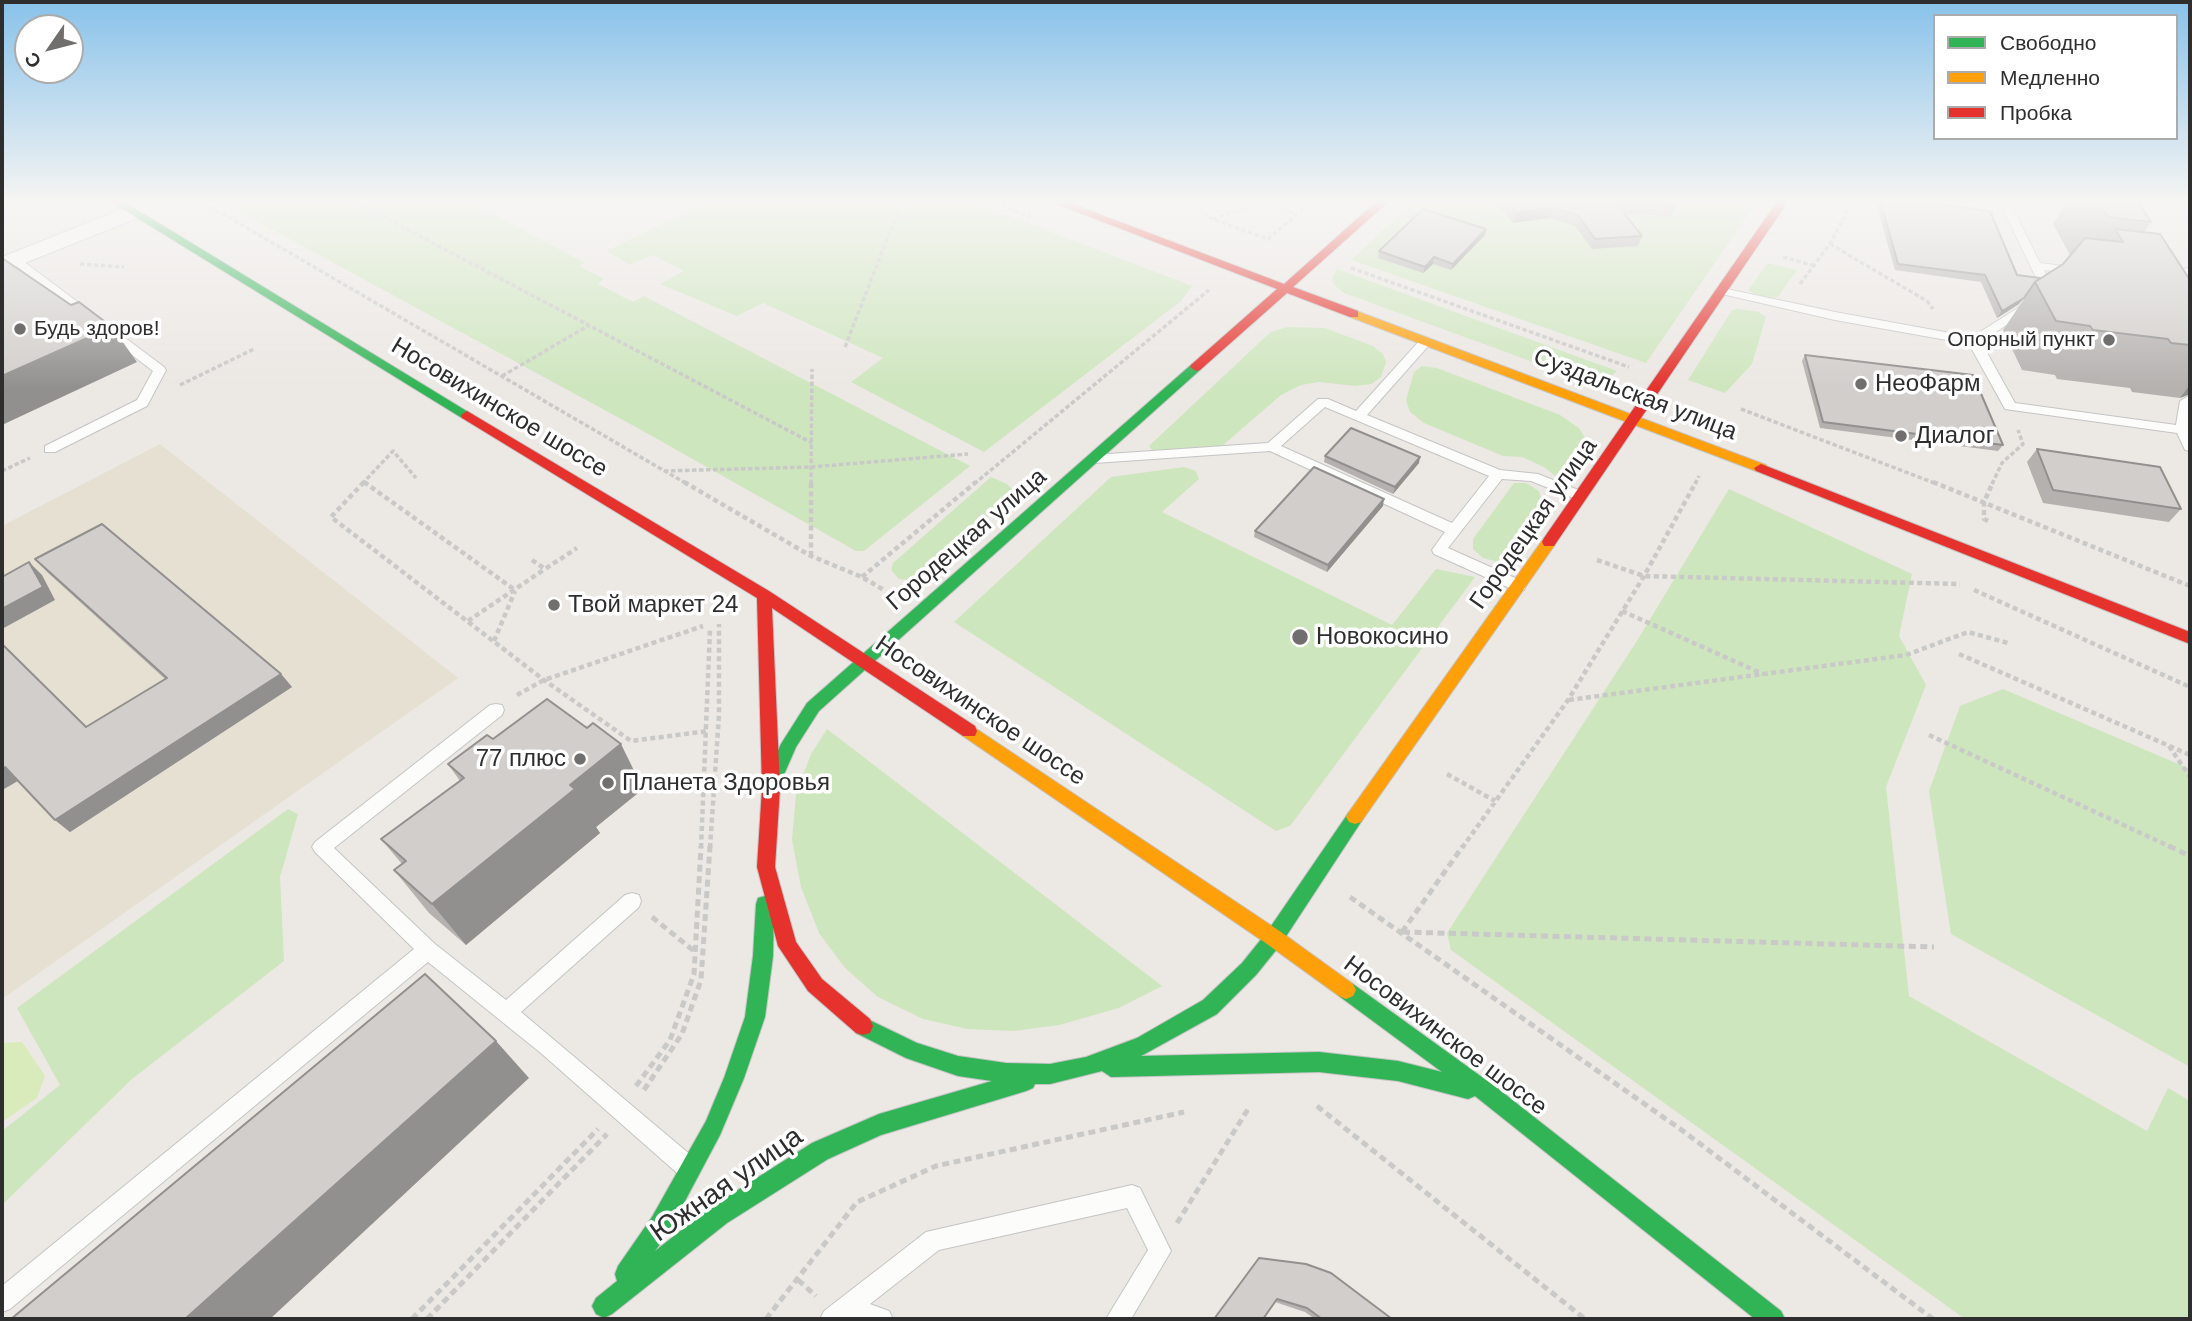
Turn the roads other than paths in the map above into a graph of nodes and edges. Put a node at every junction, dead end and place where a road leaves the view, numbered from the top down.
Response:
1 (12, 265) edge
2 (218, 265) edge
3 (1224, 265) edge
4 (1312, 265) edge
5 (1740, 265) edge
6 (2035, 266) joint
7 (2190, 270) edge
8 (2086, 272) edge
9 (1286, 288) junction
10 (1722, 291) junction
11 (2190, 303) edge
12 (1426, 341) junction
13 (1974, 341) junction
14 (2190, 399) edge
15 (1359, 416) junction
16 (1634, 419) junction
17 (2182, 430) junction
18 (1272, 447) junction
19 (2190, 447) edge
20 (50, 449) dead end
21 (1092, 459) junction
22 (1498, 474) junction
23 (1581, 496) junction
24 (1454, 530) junction
25 (1519, 586) junction
26 (764, 596) junction
27 (2190, 638) edge
28 (864, 660) junction
29 (496, 710) dead end
30 (771, 788) junction
31 (766, 867) junction
32 (632, 901) road end
33 (1274, 938) junction
34 (428, 950) junction
35 (506, 1013) junction
36 (1086, 1066) junction
37 (1050, 1074) junction
38 (1490, 1096) junction
39 (690, 1169) junction
40 (2, 1301) edge
41 (604, 1307) junction
42 (838, 1314) edge
43 (593, 1319) edge
44 (881, 1319) edge
45 (1118, 1319) edge
46 (1773, 1319) edge

1 - 20 lane
2 - 26 street, Носовихинское шоссе
3 - 9 street, Суздальская улица
4 - 9 street, Городецкая улица
5 - 10 street, Городецкая улица
6 - 8 lane
6 - 13 lane
7 - 11 lane
9 - 12 street, Суздальская улица
9 - 21 street, Городецкая улица
10 - 13 lane
10 - 16 street, Городецкая улица
12 - 15 lane
12 - 16 street, Суздальская улица
13 - 17 lane
14 - 17 lane
15 - 18 lane
15 - 22 lane
16 - 23 street, Городецкая улица
16 - 27 street, Суздальская улица
17 - 19 lane
18 - 21 lane
18 - 24 lane
21 - 28 street, Городецкая улица
22 - 23 lane
22 - 24 lane
23 - 25 street, Городецкая улица
24 - 25 lane
25 - 33 street, Городецкая улица
26 - 28 street, Носовихинское шоссе
26 - 30 street
28 - 30 street, Городецкая улица
28 - 33 street, Носовихинское шоссе
29 - 34 lane
30 - 31 street
31 - 37 street
31 - 39 street, Южная улица
32 - 35 lane
33 - 36 street, Городецкая улица
33 - 38 street, Носовихинское шоссе
34 - 35 lane
34 - 40 lane
35 - 39 lane
36 - 37 street
36 - 38 street
37 - 41 street, Южная улица
38 - 46 street, Носовихинское шоссе
39 - 41 street, Южная улица
41 - 43 street, Южная улица
42 - 44 lane
42 - 45 lane

